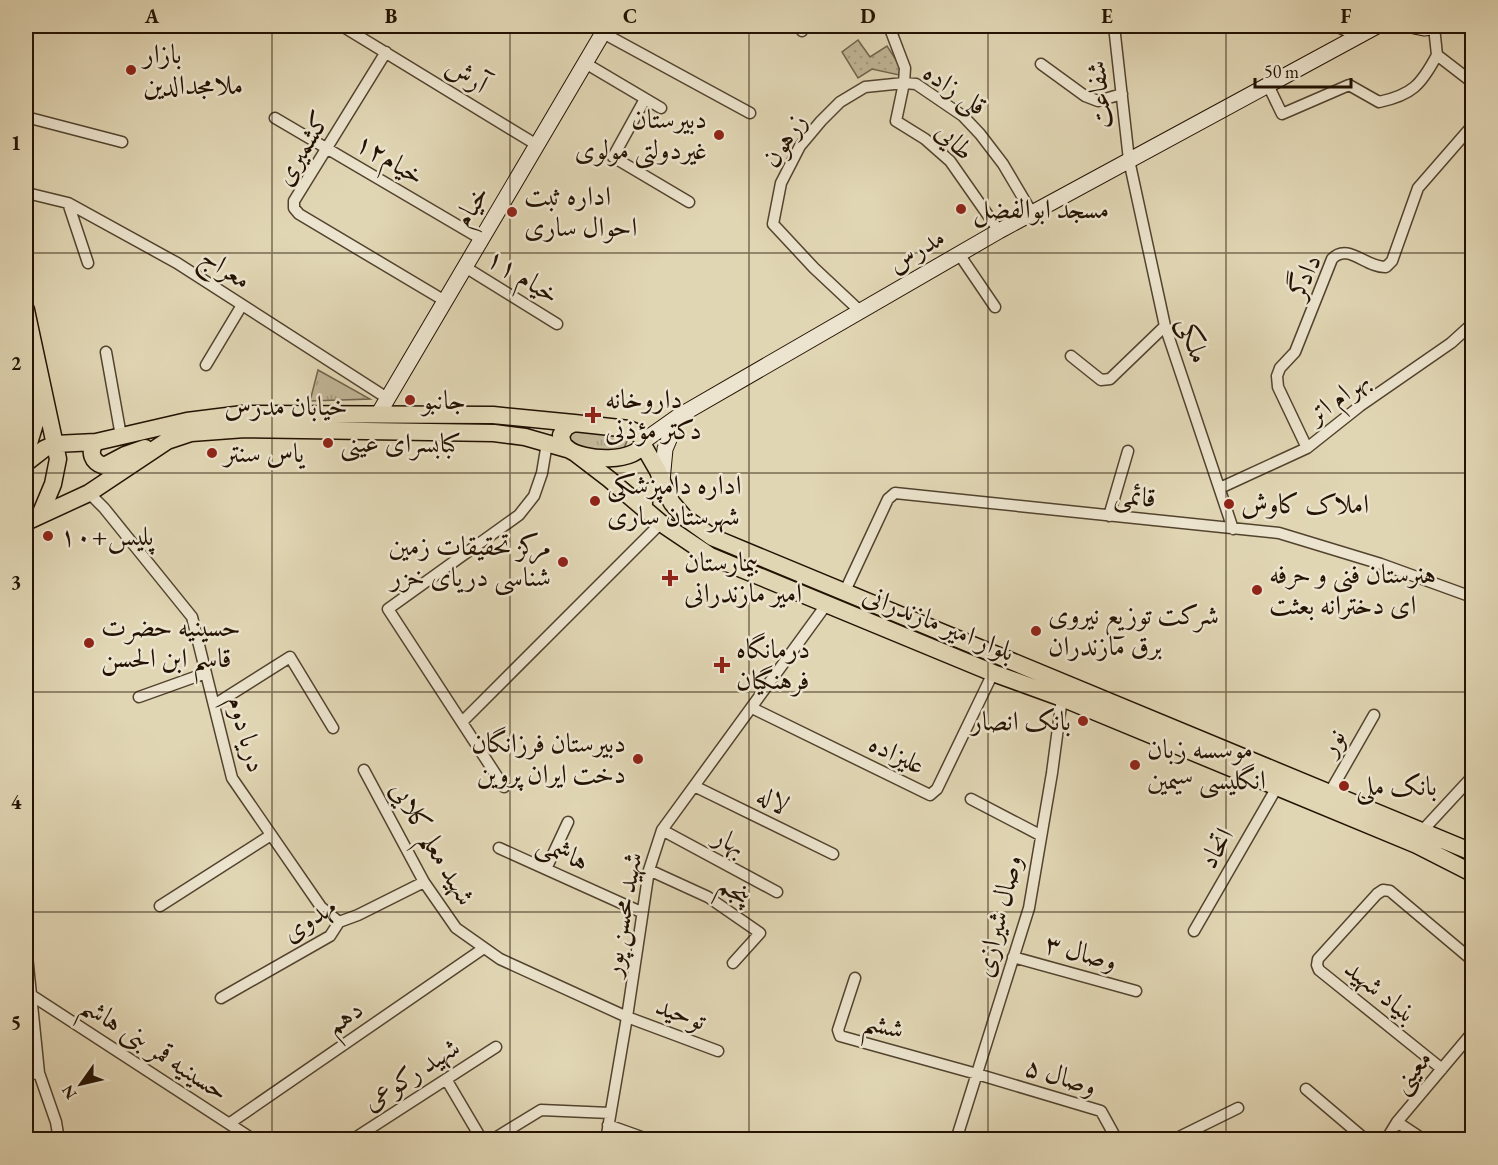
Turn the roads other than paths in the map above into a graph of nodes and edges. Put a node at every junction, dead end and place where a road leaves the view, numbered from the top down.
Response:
1 (342, 26) edge
2 (889, 26) edge
3 (1114, 26) edge
4 (1336, 26) edge
5 (1377, 26) edge
6 (1414, 26) edge
7 (1436, 26) edge
8 (605, 29) edge
9 (1358, 36) junction
10 (386, 52) junction
11 (1437, 55) junction
12 (585, 63) junction
13 (1041, 64) dead end
14 (1473, 81) edge
15 (904, 83) junction
16 (1268, 85) junction
17 (1122, 94) junction
18 (645, 99) junction
19 (661, 108) dead end
20 (750, 113) dead end
21 (26, 117) edge
22 (275, 118) dead end
23 (1473, 126) edge
24 (122, 142) dead end
25 (537, 145) junction
26 (328, 148) junction
27 (1129, 160) junction
28 (32, 194) dead end
29 (689, 202) dead end
30 (68, 203) junction
31 (1032, 213) junction
32 (999, 231) junction
33 (481, 239) junction
34 (959, 254) junction
35 (88, 263) dead end
36 (465, 267) junction
37 (445, 301) junction
38 (242, 305) junction
39 (995, 307) dead end
40 (26, 310) edge
41 (861, 312) junction
42 (557, 324) dead end
43 (1473, 324) edge
44 (1165, 326) junction
45 (106, 351) dead end
46 (1071, 356) dead end
47 (26, 360) edge
48 (206, 364) dead end
49 (387, 398) junction
50 (379, 413) junction
51 (679, 416) junction
52 (574, 423) junction
53 (121, 436) junction
54 (167, 441) junction
55 (96, 442) junction
56 (547, 443) junction
57 (644, 443) junction
58 (55, 444) junction
59 (1307, 448) junction
60 (571, 451) junction
61 (1128, 451) dead end
62 (26, 453) edge
63 (26, 463) edge
64 (664, 488) junction
65 (1220, 488) junction
66 (89, 493) junction
67 (644, 508) junction
68 (1109, 516) junction
69 (33, 518) edge
70 (661, 523) junction
71 (1233, 529) junction
72 (845, 591) junction
73 (1473, 597) edge
74 (826, 605) junction
75 (206, 673) junction
76 (993, 673) junction
77 (139, 698) dead end
78 (1062, 698) junction
79 (214, 705) junction
80 (752, 708) junction
81 (1374, 715) dead end
82 (462, 722) junction
83 (333, 728) dead end
84 (364, 770) dead end
85 (1473, 777) edge
86 (694, 786) junction
87 (504, 787) dead end
88 (1277, 787) junction
89 (1330, 792) junction
90 (971, 799) dead end
91 (568, 822) dead end
92 (662, 830) junction
93 (1424, 830) junction
94 (272, 835) junction
95 (1040, 835) junction
96 (499, 848) dead end
97 (1473, 852) edge
98 (833, 854) dead end
99 (546, 869) junction
100 (649, 870) junction
101 (1473, 873) edge
102 (424, 882) junction
103 (777, 892) dead end
104 (160, 906) dead end
105 (641, 912) junction
106 (339, 922) junction
107 (1194, 931) dead end
108 (26, 946) edge
109 (484, 948) junction
110 (1013, 957) junction
111 (1473, 960) edge
112 (733, 963) dead end
113 (855, 978) dead end
114 (1136, 991) dead end
115 (31, 995) junction
116 (221, 998) dead end
117 (627, 1017) junction
118 (1473, 1033) edge
119 (496, 1047) dead end
120 (718, 1051) dead end
121 (1442, 1069) junction
122 (39, 1073) junction
123 (26, 1074) edge
124 (977, 1074) junction
125 (446, 1079) junction
126 (1306, 1089) dead end
127 (1238, 1108) dead end
128 (610, 1113) junction
129 (1397, 1122) junction
130 (230, 1123) junction
131 (608, 1125) junction
132 (59, 1140) edge
133 (254, 1140) edge
134 (351, 1140) edge
135 (482, 1140) edge
136 (492, 1140) edge
137 (606, 1140) edge
138 (650, 1140) edge
139 (957, 1140) edge
140 (1117, 1140) edge
141 (1173, 1140) edge
142 (1366, 1140) edge
143 (1386, 1140) edge
144 (1424, 1140) edge

1 - 10 street, آرش
2 - 15 street, قلی زاده
3 - 17 street, شفاعت
4 - 9 street
5 - 9 main road, مدرس
6 - 7 main road
7 - 11 street
8 - 12 main road, خیام
8 - 20 street
9 - 16 main road, مدرس
10 - 25 street, آرش
10 - 26 street, کشمیری
11 - 14 street
11 - 16 street
12 - 18 street
12 - 25 main road, خیام
13 - 17 street
15 - 31 street, قلی زاده
15 - 32 street, طایی
15 - 41 street, زرهون
16 - 27 main road, مدرس
17 - 27 street, شفاعت
18 - 19 street
18 - 29 street
21 - 24 street
22 - 26 street, خیام۱۲
23 - 59 street, دادگر
25 - 33 main road, خیام
26 - 33 street, خیام۱۲
26 - 37 street, کشمیری
27 - 31 main road, مدرس
27 - 44 street, ملکی
28 - 30 street, معراج
30 - 35 street
30 - 38 street, معراج
31 - 32 main road, مدرس
32 - 34 main road, مدرس
33 - 36 main road, خیام
34 - 39 street
34 - 41 main road, مدرس
36 - 37 main road, خیام
36 - 42 street, خیام ۱۱
37 - 49 main road, خیام
38 - 48 street
38 - 49 street, معراج
40 - 58 main road
41 - 51 main road, مدرس
43 - 59 street, بهرام اتر
44 - 46 street
44 - 65 street, ملکی
45 - 53 street
47 - 62 main road
49 - 50 main road, خیام
50 - 52 main road, خیابان مدرس
50 - 53 main road, خیابان مدرس
51 - 57 main road, مدرس
51 - 64 main road
52 - 57 main road, خیابان مدرس
52 - 60 main road
53 - 55 main road, خیابان مدرس
54 - 55 main road
54 - 56 main road, خیابان مدرس
54 - 66 main road, خیابان مدرس
55 - 58 main road, خیابان مدرس
56 - 60 main road, خیابان مدرس
56 - 82 street
57 - 60 main road
57 - 64 main road, بلوار امیر مازندرانی
58 - 63 main road
58 - 69 main road
59 - 65 street, بهرام اتر
60 - 67 main road, بلوار امیر مازندرانی
61 - 68 street
64 - 67 main road
64 - 72 main road, بلوار امیر مازندرانی
65 - 71 street, ملکی
66 - 69 main road, خیابان مدرس
66 - 75 street, دریا دوم
67 - 70 main road, بلوار امیر مازندرانی
68 - 71 street, قائمی
68 - 72 street, قائمی
70 - 74 main road, بلوار امیر مازندرانی
70 - 82 street
71 - 73 street, قائمی
72 - 89 main road, بلوار امیر مازندرانی
74 - 76 main road, بلوار امیر مازندرانی
74 - 80 street, شهید محسن پور
75 - 77 street
75 - 79 street, دریا دوم
76 - 78 main road, بلوار امیر مازندرانی
76 - 80 street, علیزاده
78 - 88 main road, بلوار امیر مازندرانی
78 - 95 street, وصال شیرازی
79 - 83 street
79 - 94 street, دریا دوم
80 - 86 street, شهید محسن پور
81 - 89 street, نور
82 - 87 street
84 - 102 street, شهید معلم کلایی
85 - 93 street
86 - 92 street, شهید محسن پور
86 - 98 street, لاله
88 - 101 main road, بلوار امیر مازندرانی
88 - 107 street, اتحاد
89 - 93 main road, بلوار امیر مازندرانی
90 - 95 street
91 - 99 street
92 - 100 street, شهید محسن پور
92 - 103 street, بهار
93 - 97 main road, بلوار امیر مازندرانی
94 - 104 street
94 - 106 street, دریا دوم
95 - 110 street, وصال شیرازی
96 - 99 street, هاشمی
99 - 105 street, هاشمی
100 - 105 street, شهید محسن پور
100 - 112 street, پنجم
102 - 106 street, مهدوی
102 - 109 street, شهید معلم کلایی
105 - 117 street, شهید محسن پور
106 - 116 street, مهدوی
108 - 115 street
109 - 117 street, شهید معلم کلایی
109 - 130 street, دهم
110 - 114 street, وصال ۳
110 - 124 street, وصال شیرازی
111 - 121 street, بنیاد شهید
113 - 124 street, ششم
115 - 122 street
115 - 130 street, حسینیه قمر بنی هاشم
117 - 120 street, توحید
117 - 128 street, شهید محسن پور
118 - 121 street, معینی
119 - 125 street, شهید رکوعی
121 - 129 street, معینی
122 - 123 street
122 - 132 street
124 - 139 street, وصال شیرازی
124 - 140 street, وصال ۵
125 - 134 street, شهید رکوعی
125 - 135 street
126 - 142 street
127 - 141 street
128 - 131 street, شهید محسن پور
128 - 136 street
129 - 143 street, معینی
129 - 144 street
130 - 133 street, حسینیه قمر بنی هاشم
131 - 137 street, شهید محسن پور
131 - 138 street

